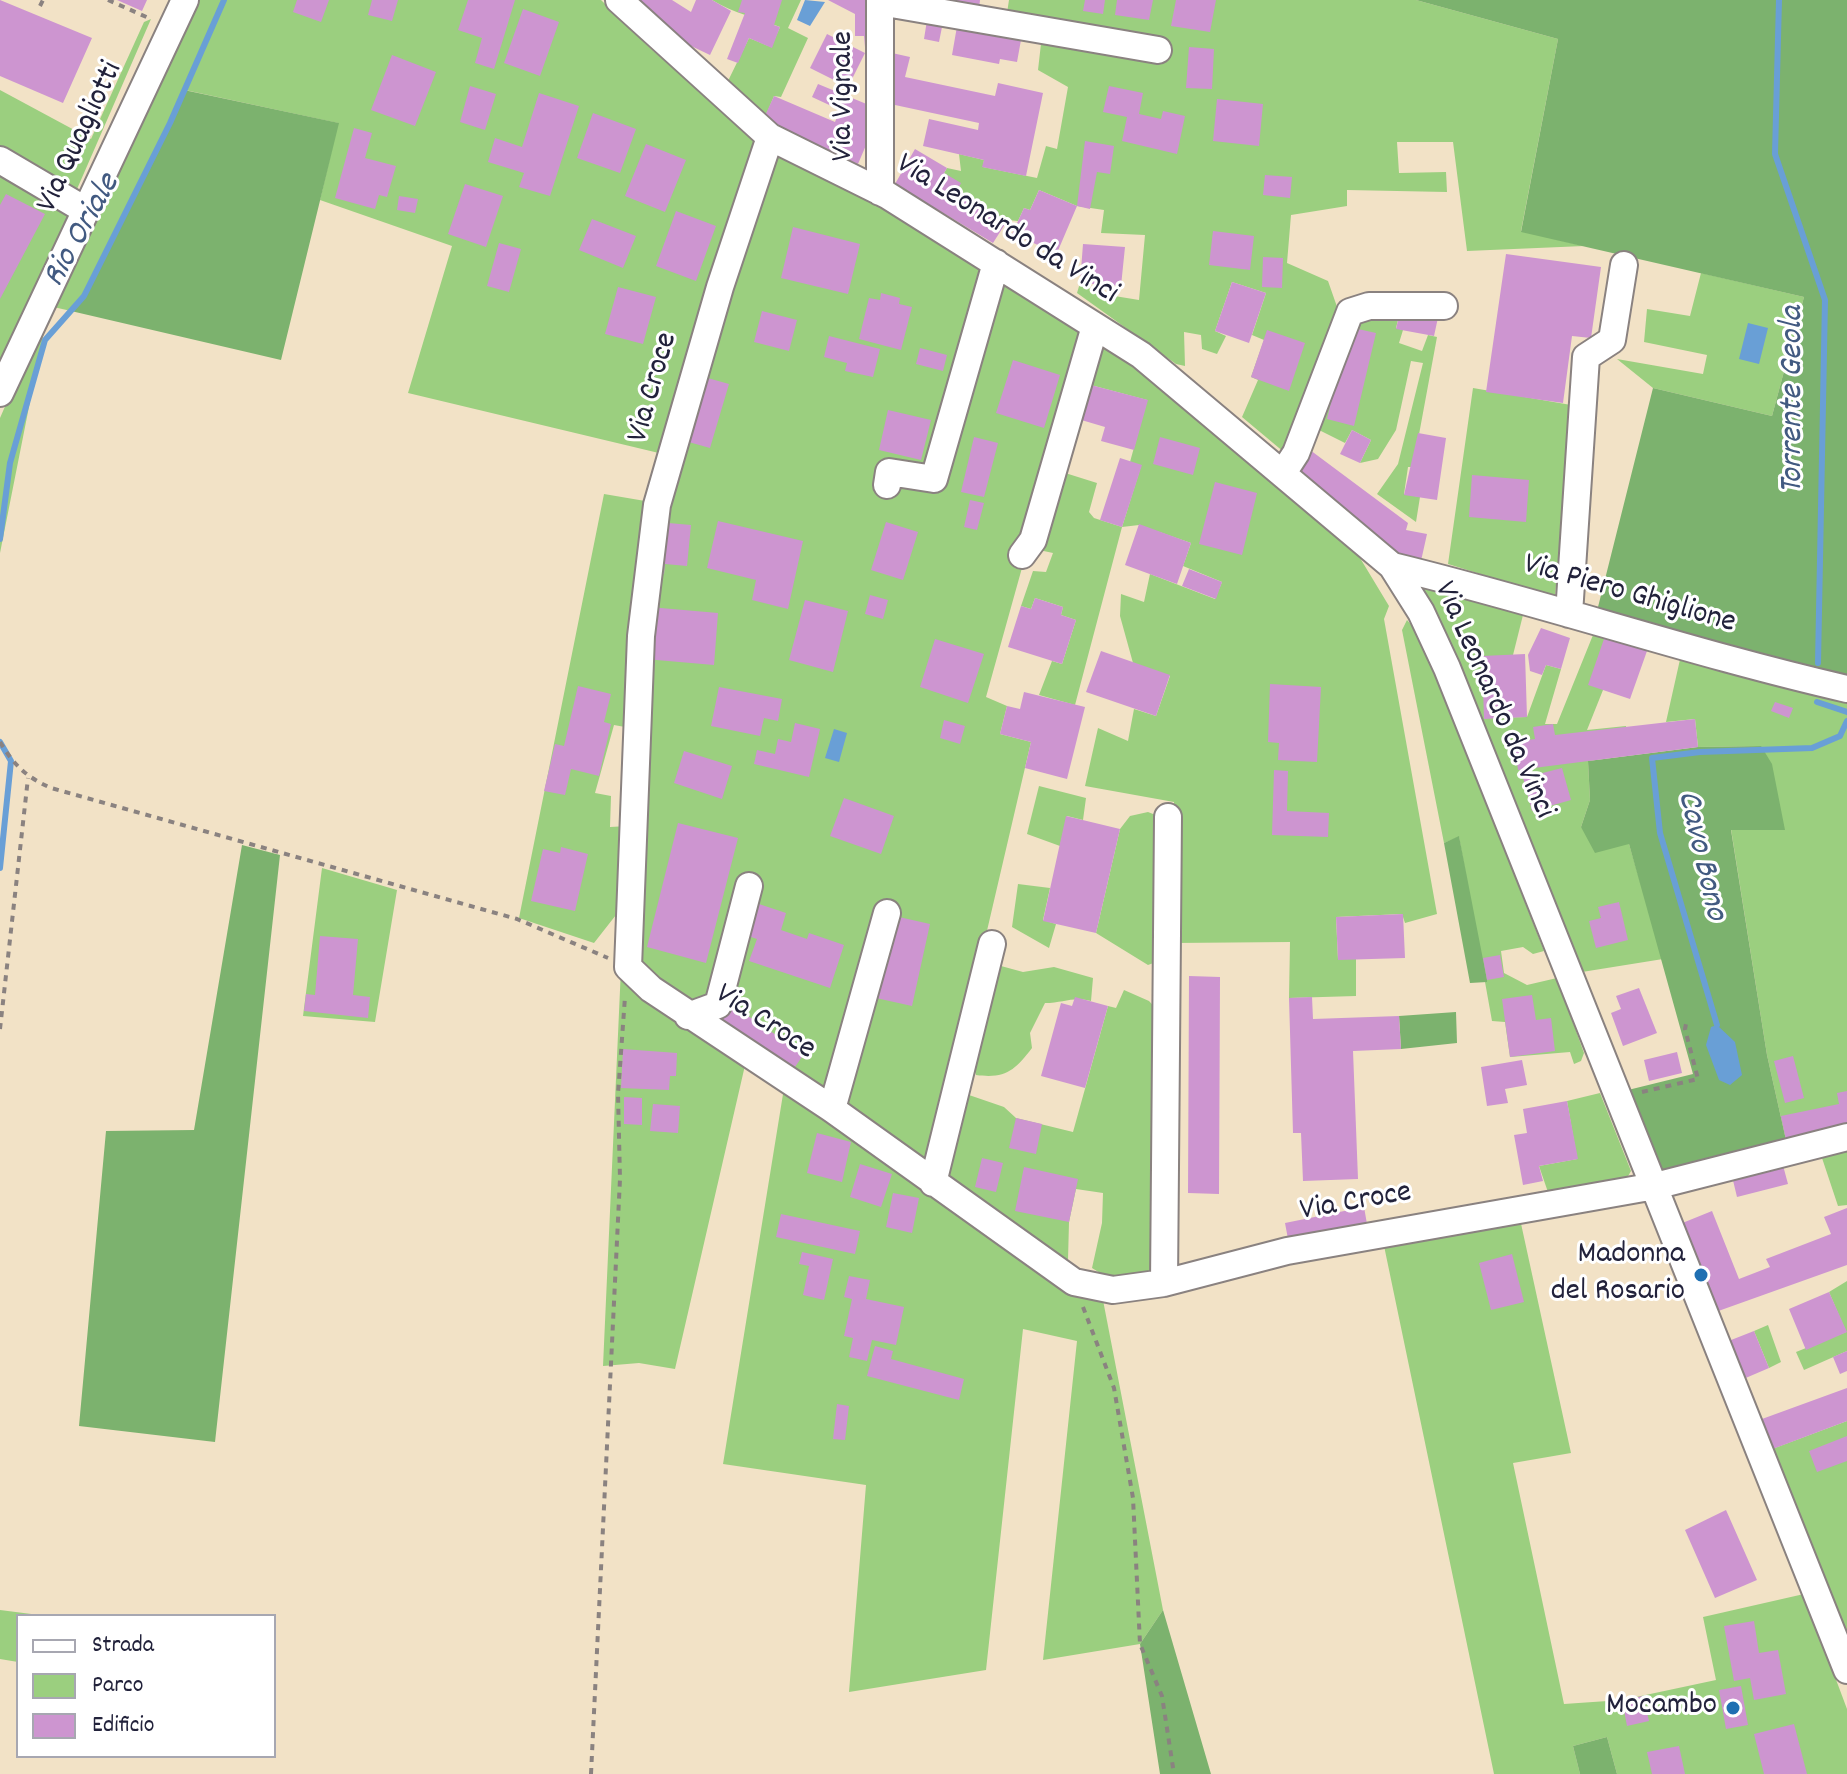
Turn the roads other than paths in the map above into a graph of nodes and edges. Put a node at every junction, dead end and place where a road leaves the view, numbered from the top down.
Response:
1 (185, 0) edge
2 (619, 0) edge
3 (880, 1) edge
4 (1158, 50) dead end
5 (770, 137) junction
6 (0, 160) edge
7 (880, 192) junction
8 (85, 210) junction
9 (996, 263) junction
10 (1624, 265) dead end
11 (1444, 306) dead end
12 (1095, 326) junction
13 (0, 393) edge
14 (1283, 473) junction
15 (887, 485) dead end
16 (1022, 555) dead end
17 (1392, 566) junction
18 (1569, 614) junction
19 (1847, 689) edge
20 (1168, 817) dead end
21 (749, 886) dead end
22 (887, 913) dead end
23 (992, 944) dead end
24 (688, 1016) junction
25 (832, 1109) junction
26 (1847, 1137) edge
27 (933, 1183) junction
28 (1655, 1186) junction
29 (1164, 1283) junction
30 (1847, 1670) edge

1 - 8 street, Via Quagliotti
2 - 5 street, Via Leonardo da Vinci
3 - 4 street
3 - 7 street, Via Vignale
5 - 7 street, Via Leonardo da Vinci
5 - 24 street, Via Croce
6 - 8 street
7 - 9 street, Via Leonardo da Vinci
8 - 13 street, Via Quagliotti
9 - 12 street, Via Leonardo da Vinci
9 - 15 street
10 - 18 street
11 - 14 street
12 - 14 street, Via Leonardo da Vinci
12 - 16 street
14 - 17 street, Via Leonardo da Vinci
17 - 18 street, Via Piero Ghiglione
17 - 28 street, Via Leonardo da Vinci
18 - 19 street, Via Piero Ghiglione
20 - 29 street
21 - 24 street
22 - 25 street
23 - 27 street
24 - 25 street, Via Croce
25 - 27 street, Via Croce
26 - 28 street, Via Croce
27 - 29 street, Via Croce
28 - 29 street, Via Croce
28 - 30 street, Via Leonardo da Vinci

